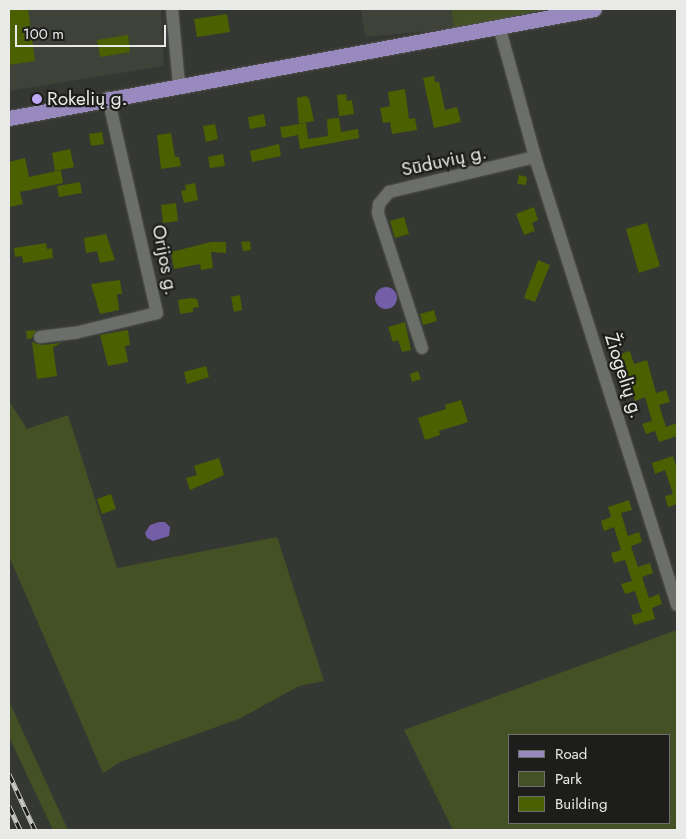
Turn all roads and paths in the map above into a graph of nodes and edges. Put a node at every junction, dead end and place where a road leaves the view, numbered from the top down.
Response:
1 (172, 9) edge
2 (594, 9) edge
3 (500, 26) junction
4 (179, 84) junction
5 (108, 98) junction
6 (9, 118) edge
7 (535, 158) junction
8 (40, 338) dead end
9 (422, 348) dead end
10 (677, 605) edge

1 - 4 street
2 - 3 main road
3 - 4 main road
3 - 7 street
4 - 5 main road
5 - 6 main road
5 - 8 street, Orijos g.
7 - 9 street, Sūduvių g.
7 - 10 street, Žiogelių g.

